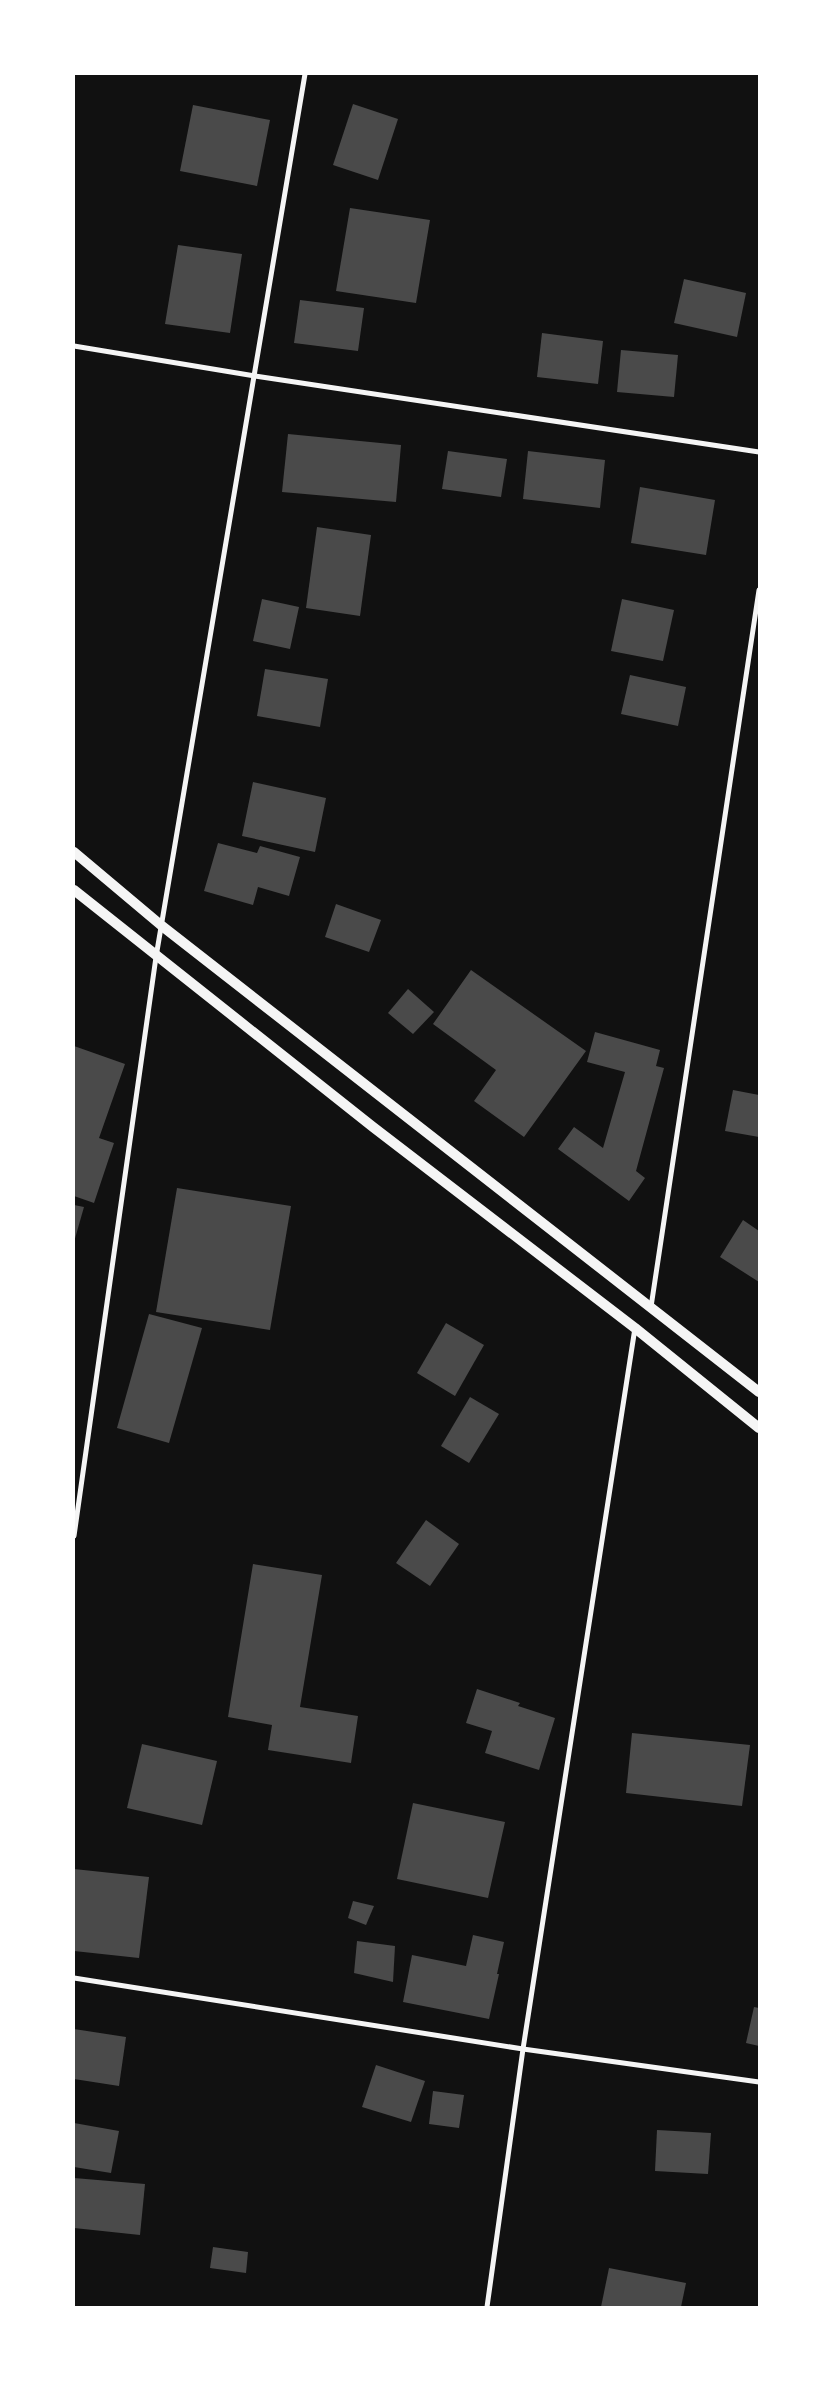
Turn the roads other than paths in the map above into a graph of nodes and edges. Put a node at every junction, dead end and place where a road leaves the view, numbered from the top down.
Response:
1 (305, 74) edge
2 (74, 346) edge
3 (255, 376) junction
4 (759, 452) edge
5 (759, 590) edge
6 (74, 852) edge
7 (74, 890) edge
8 (162, 926) junction
9 (156, 957) junction
10 (651, 1307) junction
11 (635, 1328) junction
12 (759, 1392) edge
13 (759, 1428) edge
14 (74, 1536) edge
15 (74, 1978) edge
16 (523, 2049) junction
17 (759, 2082) edge
18 (487, 2307) edge

1 - 3 street
2 - 3 street
3 - 4 street
3 - 8 street
5 - 10 street
6 - 8 main road
7 - 9 main road
8 - 9 street
8 - 10 main road
9 - 11 main road
9 - 14 street
10 - 12 main road
11 - 13 main road
11 - 16 street
15 - 16 street
16 - 17 street
16 - 18 street

